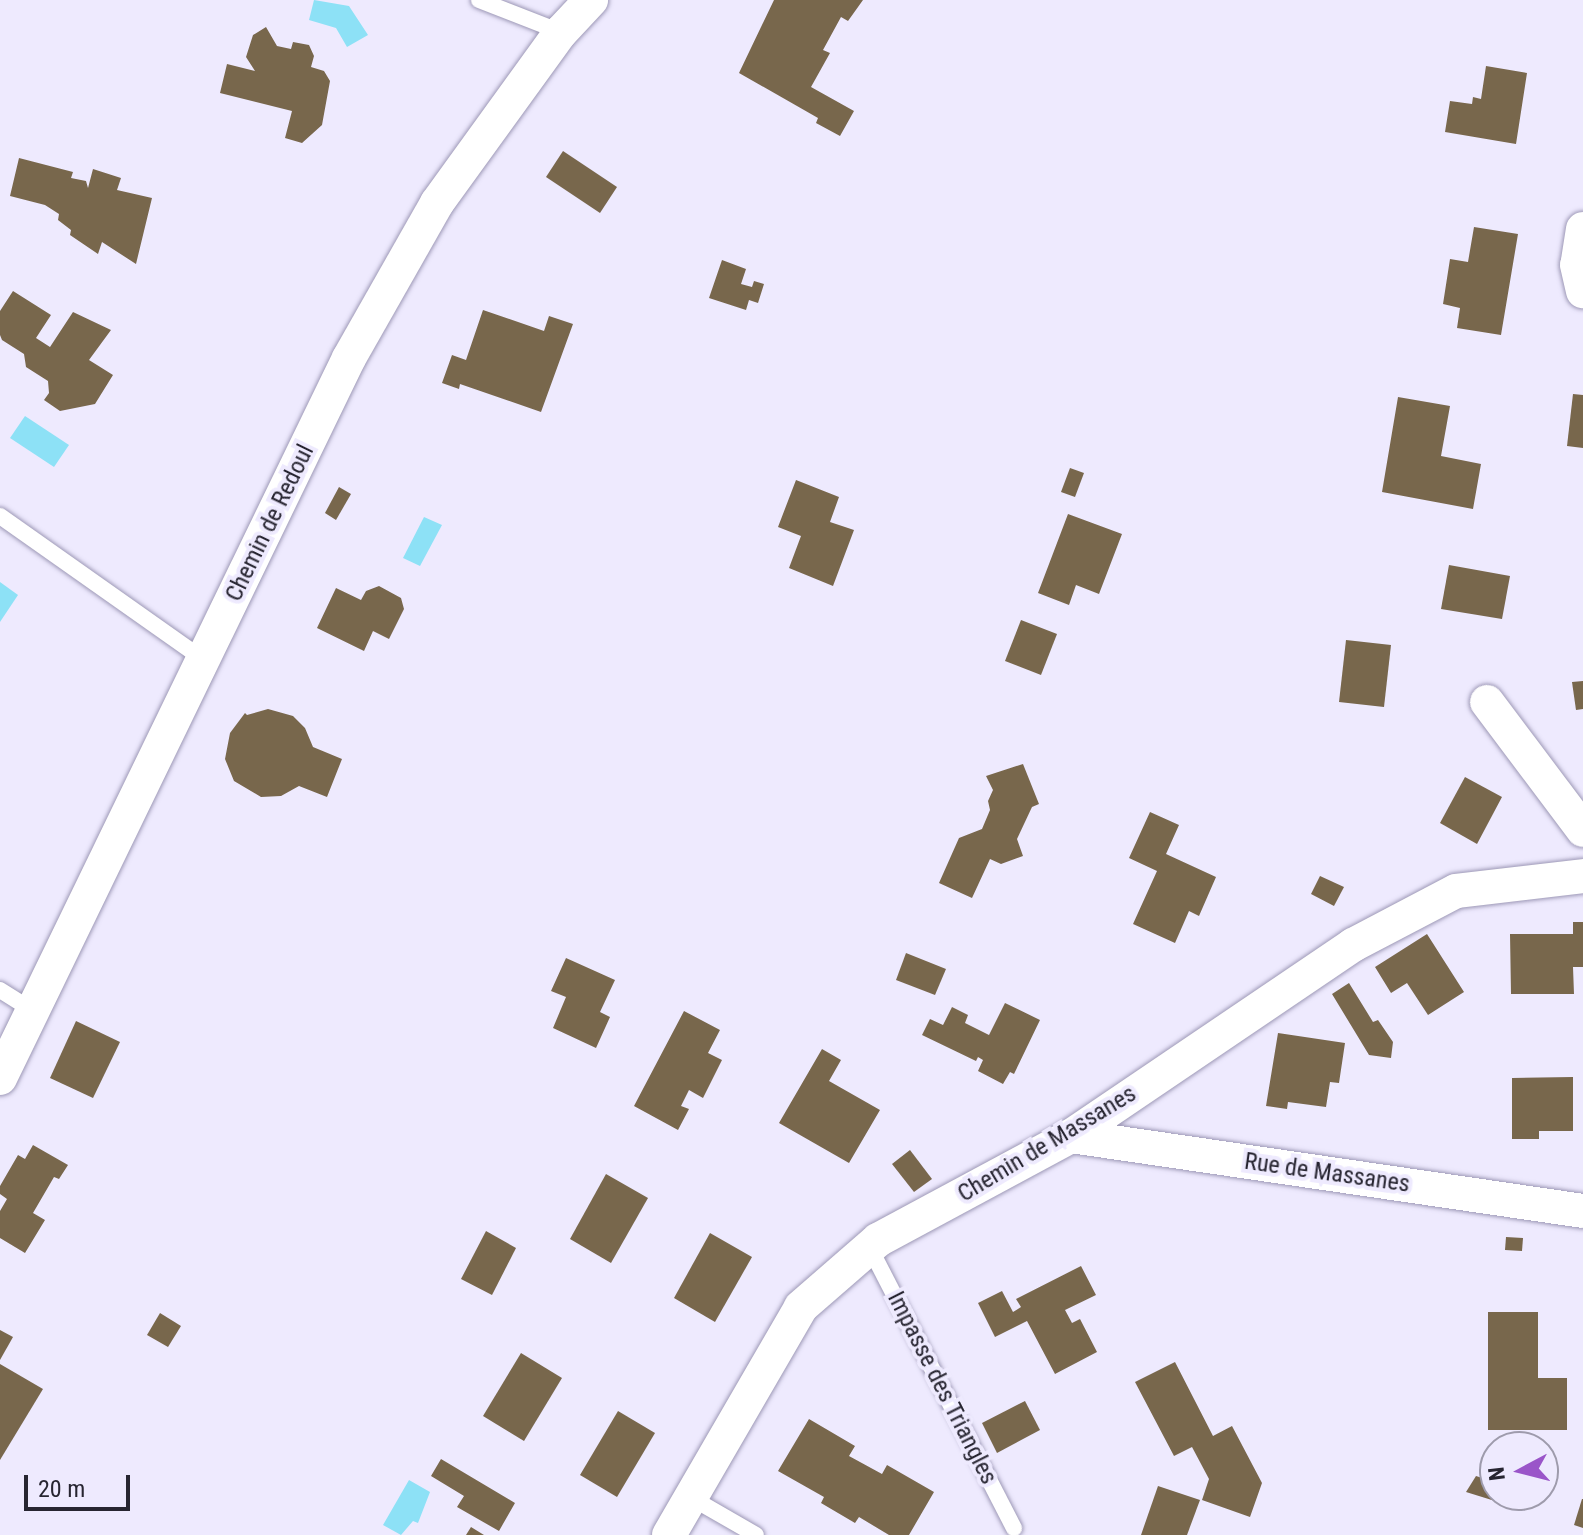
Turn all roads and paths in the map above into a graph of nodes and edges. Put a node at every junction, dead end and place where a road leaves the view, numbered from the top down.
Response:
1 (479, 0) edge
2 (591, 0) edge
3 (561, 32) junction
4 (1583, 229) edge
5 (1583, 291) edge
6 (0, 516) edge
7 (204, 660) junction
8 (1487, 702) dead end
9 (1583, 830) edge
10 (1583, 876) edge
11 (0, 990) edge
12 (33, 1011) junction
13 (0, 1078) edge
14 (1071, 1136) junction
15 (1583, 1211) edge
16 (870, 1248) junction
17 (690, 1497) junction
18 (1014, 1528) dead end
19 (669, 1535) edge
20 (756, 1535) edge

1 - 3 lane
2 - 3 street, Chemin de Redoul
3 - 7 street, Chemin de Redoul
4 - 5 street
6 - 7 lane
7 - 12 street, Chemin de Redoul
8 - 9 street
10 - 14 street, Chemin de Massanes
11 - 12 lane
12 - 13 street, Chemin de Redoul
14 - 15 street, Rue de Massanes
14 - 16 street, Chemin de Massanes
16 - 17 street, Chemin de Massanes
16 - 18 lane, Impasse des Triangles
17 - 19 street, Chemin de Massanes
17 - 20 lane

